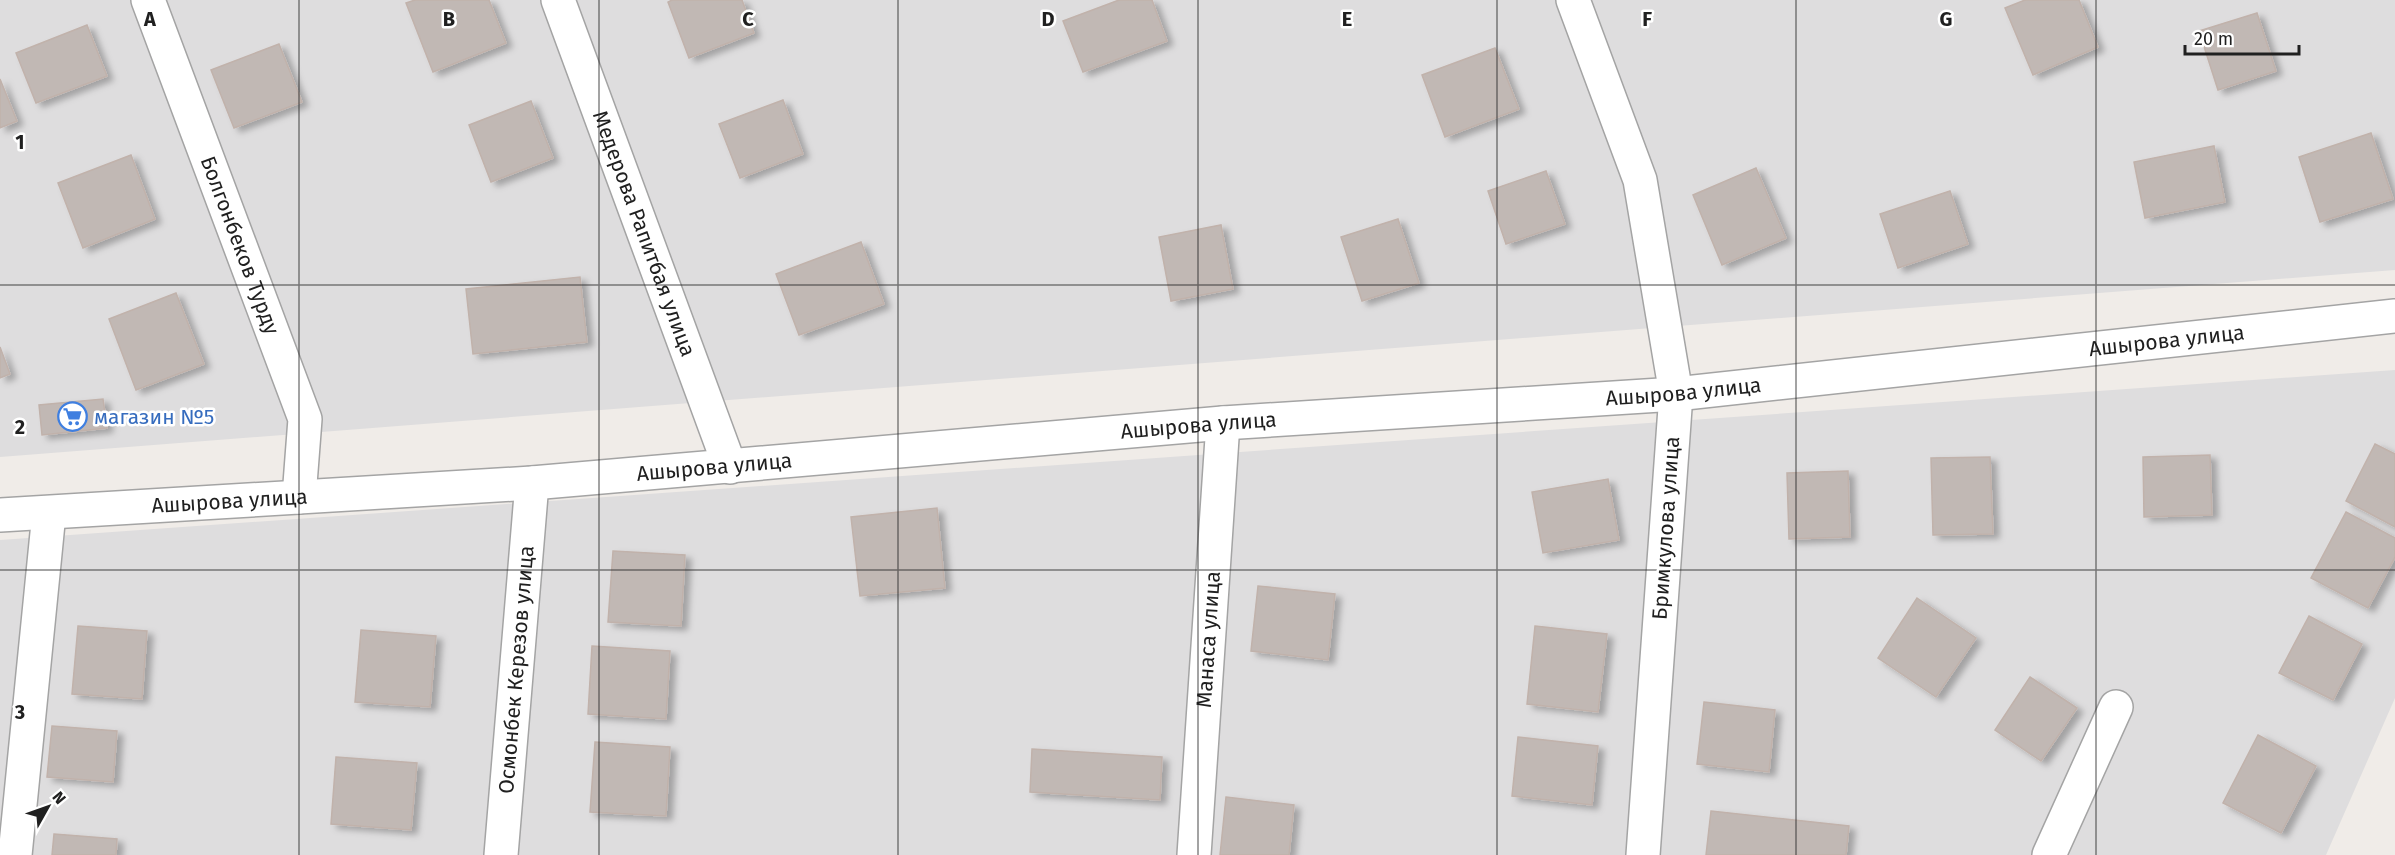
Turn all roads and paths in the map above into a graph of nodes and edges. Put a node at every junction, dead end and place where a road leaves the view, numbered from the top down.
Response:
1 (148, 0) edge
2 (558, 0) edge
3 (1573, 0) edge
4 (2395, 316) edge
5 (1676, 394) junction
6 (1223, 423) junction
7 (730, 468) junction
8 (532, 483) junction
9 (299, 497) junction
10 (49, 513) junction
11 (0, 515) edge
12 (2116, 707) dead end
13 (15, 855) edge
14 (501, 855) edge
15 (1194, 855) edge
16 (1643, 855) edge
17 (2049, 855) edge

1 - 9 street, Болгонбеков Турду
2 - 7 street, Медерова Рапитбая улица
3 - 5 street, Бримкулова улица
4 - 5 street, Ашырова улица
5 - 6 street, Ашырова улица
5 - 16 street, Бримкулова улица
6 - 7 street, Ашырова улица
6 - 15 street, Манаса улица
7 - 8 street, Ашырова улица
8 - 9 street, Ашырова улица
8 - 14 street, Осмонбек Керезов улица
9 - 10 street, Ашырова улица
10 - 11 street, Ашырова улица
10 - 13 street
12 - 17 street

